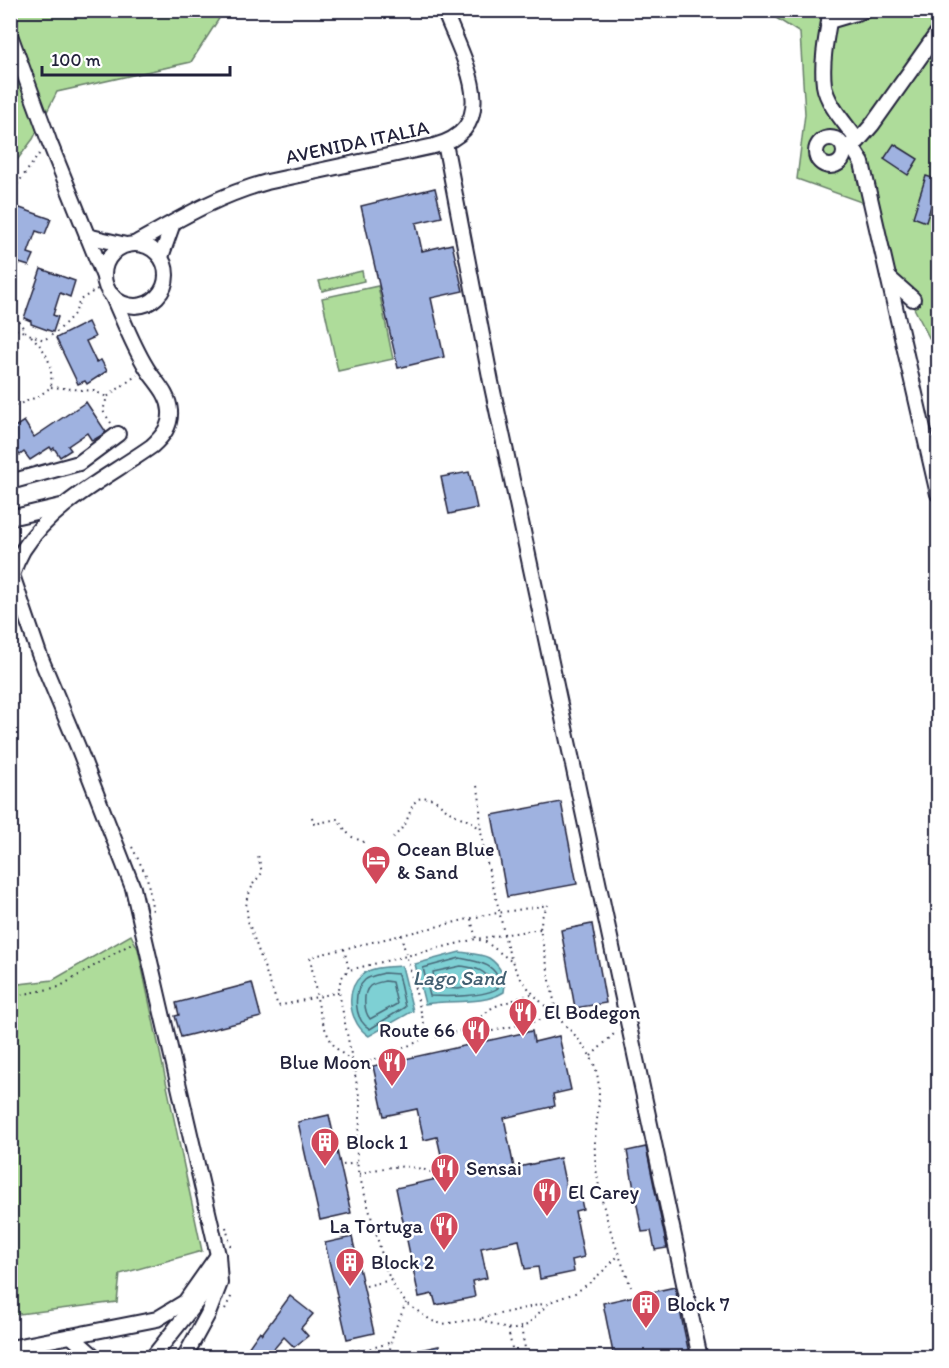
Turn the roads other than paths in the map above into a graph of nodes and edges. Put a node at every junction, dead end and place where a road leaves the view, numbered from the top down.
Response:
1 (444, 10) edge
2 (866, 10) edge
3 (830, 16) edge
4 (939, 32) edge
5 (10, 35) edge
6 (445, 143) junction
7 (851, 145) junction
8 (173, 223) junction
9 (87, 236) junction
10 (131, 244) junction
11 (161, 257) junction
12 (888, 277) junction
13 (107, 285) junction
14 (913, 299) dead end
15 (137, 306) junction
16 (130, 334) junction
17 (118, 434) road end
18 (10, 482) edge
19 (939, 494) edge
20 (63, 505) junction
21 (10, 518) edge
22 (16, 549) edge
23 (219, 1255) junction
24 (71, 1336) junction
25 (10, 1348) edge
26 (96, 1358) edge
27 (152, 1358) edge
28 (184, 1358) edge
29 (700, 1358) edge

1 - 6 street, AVENIDA ITALIA
2 - 3 street
3 - 7 street
4 - 7 street
5 - 9 street
6 - 8 street, AVENIDA ITALIA
6 - 29 street
7 - 12 street
8 - 10 street, AVENIDA ITALIA
8 - 11 street
9 - 10 street
9 - 13 street
10 - 11 street
10 - 13 street
11 - 15 street
12 - 14 street
12 - 19 street
13 - 15 street
13 - 16 street
15 - 16 street
16 - 20 street
17 - 18 street
20 - 21 street
20 - 22 street
22 - 23 street
23 - 24 street
23 - 27 street
23 - 28 street
24 - 25 street
24 - 26 street

